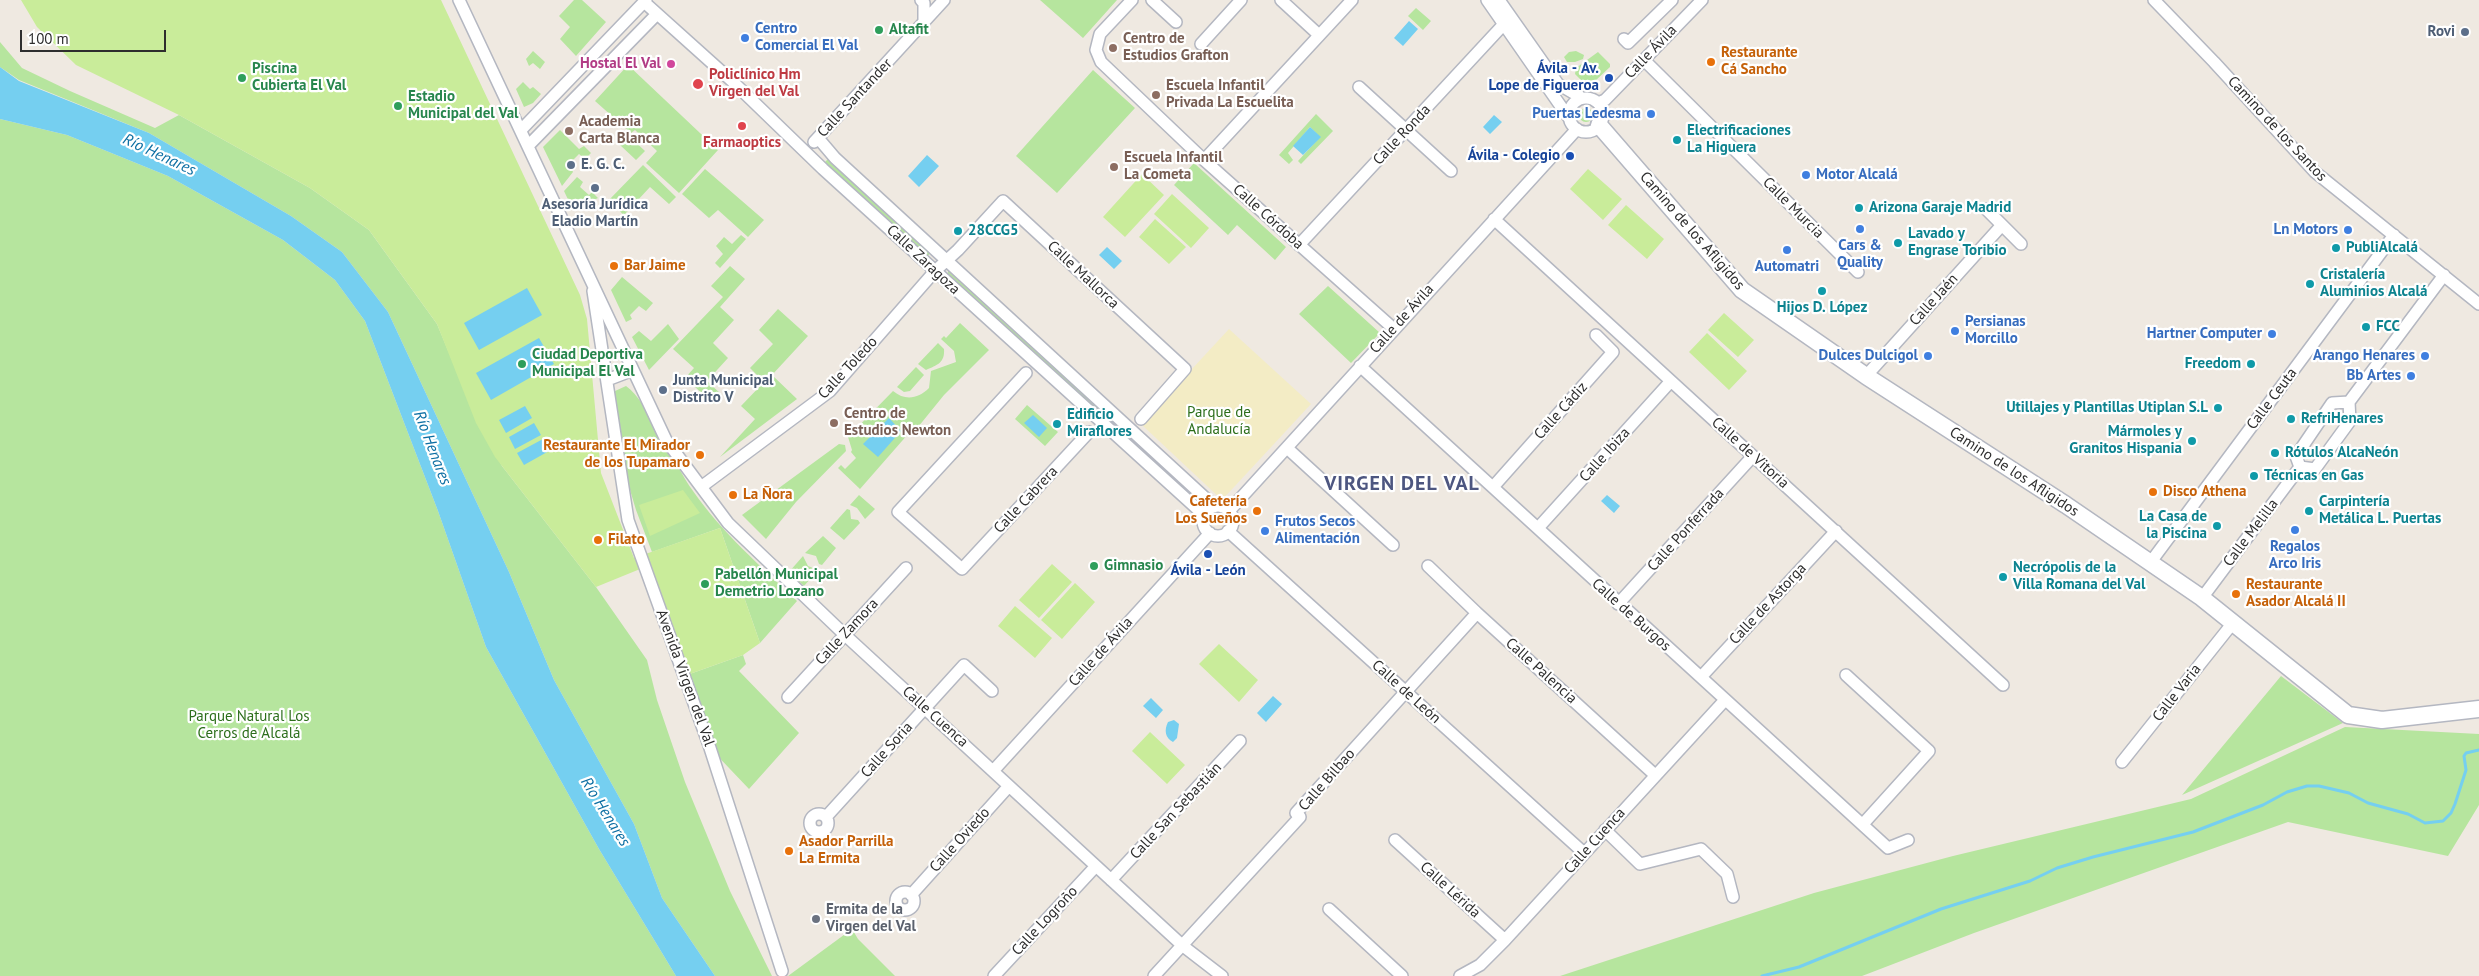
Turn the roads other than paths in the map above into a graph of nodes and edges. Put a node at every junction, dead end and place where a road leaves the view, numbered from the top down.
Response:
1 (459, 0) edge
2 (944, 0) edge
3 (1132, 0) edge
4 (1152, 0) edge
5 (1241, 0) edge
6 (1281, 0) edge
7 (1352, 0) edge
8 (1487, 0) edge
9 (1499, 0) edge
10 (1672, 0) edge
11 (1702, 0) edge
12 (2154, 0) edge
13 (645, 1) edge
14 (922, 2) edge
15 (657, 14) junction
16 (624, 22) junction
17 (1176, 22) dead end
18 (924, 23) junction
19 (1504, 24) junction
20 (637, 34) junction
21 (1319, 35) junction
22 (1624, 39) dead end
23 (1200, 44) dead end
24 (1644, 60) junction
25 (1359, 87) dead end
26 (1582, 98) junction
27 (1598, 103) junction
28 (1570, 118) junction
29 (1599, 125) junction
30 (1578, 129) junction
31 (521, 130) junction
32 (1407, 131) junction
33 (818, 138) junction
34 (528, 146) junction
35 (806, 150) junction
36 (1204, 160) junction
37 (1451, 171) dead end
38 (1986, 209) dead end
39 (1494, 221) junction
40 (2002, 225) junction
41 (2394, 235) junction
42 (1299, 244) junction
43 (2021, 244) dead end
44 (947, 261) junction
45 (936, 271) junction
46 (1858, 272) dead end
47 (2444, 275) junction
48 (590, 279) junction
49 (2479, 304) edge
50 (1394, 329) junction
51 (1596, 335) dead end
52 (1360, 366) junction
53 (633, 370) junction
54 (1026, 373) dead end
55 (1866, 376) junction
56 (607, 380) junction
57 (1671, 381) junction
58 (2349, 402) junction
59 (1141, 419) dead end
60 (1089, 432) dead end
61 (666, 440) joint
62 (1287, 448) junction
63 (1753, 456) junction
64 (2300, 467) junction
65 (701, 487) junction
66 (1493, 487) junction
67 (1214, 506) junction
68 (1229, 511) junction
69 (1204, 515) junction
70 (1538, 528) junction
71 (1228, 531) junction
72 (1836, 532) junction
73 (1210, 533) junction
74 (1393, 545) dead end
75 (2150, 563) junction
76 (1428, 566) dead end
77 (906, 568) dead end
78 (2202, 598) junction
79 (1618, 604) junction
80 (1476, 613) junction
81 (2232, 624) junction
82 (845, 635) junction
83 (1846, 675) dead end
84 (1701, 677) junction
85 (2003, 685) dead end
86 (992, 691) dead end
87 (1406, 692) junction
88 (788, 697) dead end
89 (1725, 700) junction
90 (925, 708) junction
91 (2479, 709) edge
92 (1240, 742) dead end
93 (2122, 762) dead end
94 (993, 771) junction
95 (1655, 775) junction
96 (1009, 786) junction
97 (826, 817) dead end
98 (1863, 824) junction
99 (1605, 830) junction
100 (1395, 840) dead end
101 (1908, 840) dead end
102 (1584, 853) junction
103 (1096, 866) junction
104 (1111, 880) junction
105 (911, 895) dead end
106 (1733, 897) dead end
107 (1329, 909) dead end
108 (1506, 940) junction
109 (1183, 946) junction
110 (782, 971) dead end
111 (994, 976) edge
112 (1154, 976) edge
113 (1222, 976) edge
114 (1402, 976) edge
115 (1460, 976) edge

1 - 31 street, Avenida Virgen del Val
2 - 18 street, Calle Santander
3 - 36 street, Calle Córdoba
4 - 17 street
5 - 23 street
6 - 21 street
7 - 21 street
8 - 19 street
9 - 26 street
10 - 22 street, Calle Ávila
11 - 24 street, Calle Ávila
12 - 41 street, Camino de los Santos
13 - 15 street, Calle Zaragoza
13 - 16 street
14 - 18 street
15 - 20 street
15 - 35 street, Calle Zaragoza
16 - 20 street
16 - 31 street
18 - 33 street, Calle Santander
19 - 28 street
19 - 32 street, Calle Ronda
20 - 34 street
21 - 36 street
24 - 27 street, Calle Ávila
24 - 46 street, Calle Murcia
25 - 32 street
26 - 27 street
26 - 28 street
27 - 29 street
28 - 30 street
29 - 30 street
29 - 55 street, Camino de los Afligidos
30 - 39 street, Calle de Ávila
31 - 34 street, Avenida Virgen del Val
32 - 37 street
32 - 42 street, Calle Ronda
33 - 35 street, Calle Santander
33 - 44 street, Calle Zaragoza
34 - 48 street, Avenida Virgen del Val
35 - 45 street, Calle Zaragoza
36 - 42 street, Calle Córdoba
38 - 40 street
39 - 50 street, Calle de Ávila
39 - 57 street, Calle de Vitoria
40 - 43 street
40 - 55 street, Calle Jaén
41 - 47 street, Camino de los Santos
41 - 75 street, Calle Ceuta
42 - 50 street, Calle Córdoba
44 - 45 street, Calle Mallorca
44 - 59 street, Calle Mallorca
44 - 67 street, Calle Zaragoza
45 - 65 street, Calle Toledo
45 - 69 street, Calle Zaragoza
47 - 49 street, Camino de los Santos
47 - 58 street
48 - 53 street, Avenida Virgen del Val
48 - 56 street, Avenida Virgen del Val
50 - 52 street, Calle de Ávila
51 - 66 street, Calle Cádiz
52 - 62 street, Calle de Ávila
52 - 66 street, Calle de Burgos
53 - 56 street
53 - 61 street, Avenida Virgen del Val
54 - 60 street, Calle Cabrera
55 - 75 street, Camino de los Afligidos
56 - 110 street, Avenida Virgen del Val
57 - 63 street, Calle de Vitoria
57 - 70 street, Calle Ibiza
58 - 64 street, Calle Melilla
58 - 64 street
61 - 65 street, Calle Cuenca
62 - 68 street, Calle de Ávila
62 - 74 street
63 - 72 street, Calle de Vitoria
63 - 79 street, Calle Ponferrada
64 - 78 street, Calle Melilla
65 - 82 street, Calle Cuenca
66 - 70 street, Calle de Burgos
67 - 68 street
67 - 69 street
68 - 71 street
69 - 73 street
70 - 79 street, Calle de Burgos
71 - 73 street
71 - 87 street, Calle de León
72 - 84 street, Calle de Astorga
72 - 85 street, Calle de Vitoria
73 - 94 street, Calle de Ávila
75 - 78 street, Camino de los Afligidos
76 - 80 street, Calle Palencia
77 - 82 street, Calle Zamora
78 - 81 street, Camino de los Afligidos
79 - 84 street, Calle de Burgos
80 - 87 street, Calle Bilbao
80 - 95 street, Calle Palencia
81 - 91 street, Camino de los Afligidos
81 - 93 street, Calle Varia
82 - 88 street, Calle Zamora
82 - 90 street, Calle Cuenca
83 - 98 street
84 - 89 street, Calle de Burgos
86 - 90 street, Calle Soria
87 - 102 street, Calle de León
87 - 109 street, Calle Bilbao
89 - 95 street, Calle Cuenca
89 - 98 street, Calle de Burgos
90 - 94 street, Calle Cuenca
90 - 97 street, Calle Soria
92 - 104 street, Calle San Sebastián
94 - 96 street, Calle Cuenca
95 - 99 street, Calle Cuenca
96 - 103 street, Calle Cuenca
96 - 105 street, Calle Oviedo
98 - 101 street, Calle de Burgos
99 - 102 street, Calle Cuenca
99 - 106 street
100 - 108 street, Calle Lérida
102 - 108 street, Calle Cuenca
103 - 104 street, Calle Cuenca
103 - 111 street, Calle Logroño
104 - 109 street, Calle Cuenca
107 - 114 street
108 - 115 street, Calle Cuenca
109 - 112 street, Calle Bilbao
109 - 113 street, Calle Cuenca

